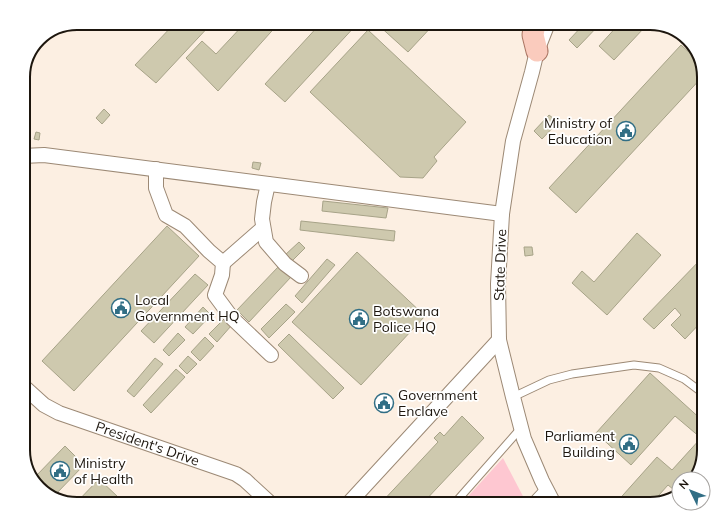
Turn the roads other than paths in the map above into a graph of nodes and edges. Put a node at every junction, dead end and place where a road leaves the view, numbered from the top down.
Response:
1 (534, 30) edge
2 (545, 30) edge
3 (537, 51) junction
4 (30, 156) edge
5 (156, 169) junction
6 (268, 184) junction
7 (502, 214) junction
8 (263, 228) junction
9 (224, 263) junction
10 (301, 276) dead end
11 (499, 340) junction
12 (271, 355) dead end
13 (697, 389) edge
14 (30, 392) edge
15 (513, 397) junction
16 (522, 428) junction
17 (546, 488) junction
18 (263, 497) edge
19 (354, 497) edge
20 (460, 497) edge
21 (537, 497) edge
22 (550, 497) edge

1 - 3 main road
2 - 3 street, State Drive
3 - 7 street, State Drive
4 - 5 street
5 - 6 street
5 - 9 street
6 - 7 street
6 - 8 street
7 - 11 street, State Drive
8 - 9 street
8 - 10 street
9 - 12 street
11 - 15 street, State Drive
11 - 19 street
13 - 15 lane
14 - 18 street, President's Drive
15 - 16 street, State Drive
16 - 17 street, State Drive
16 - 20 lane
17 - 21 lane
17 - 22 street, State Drive

